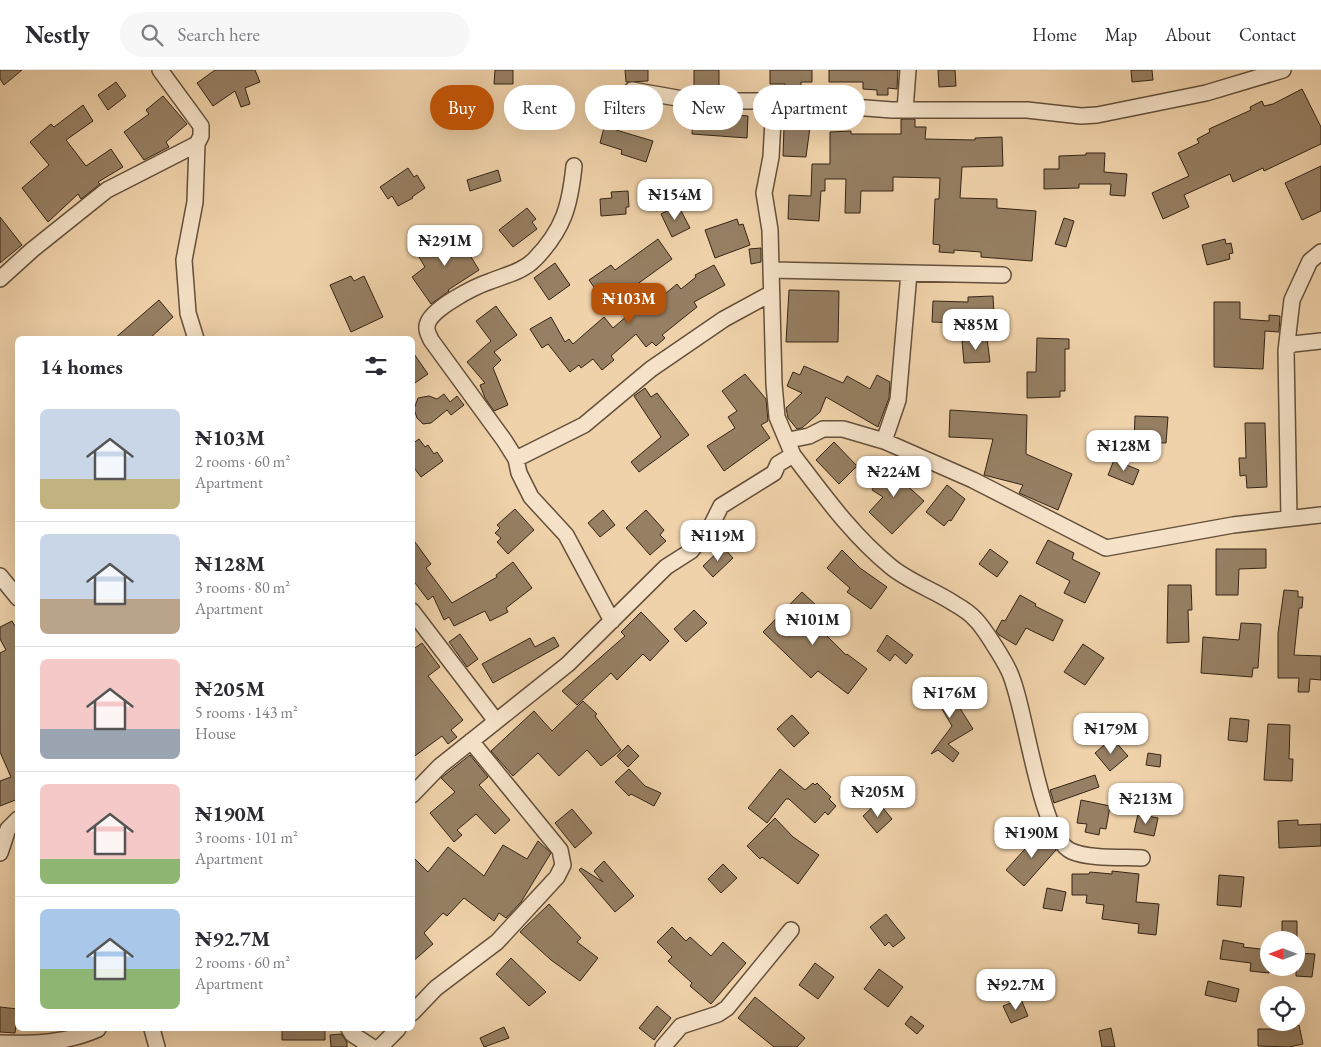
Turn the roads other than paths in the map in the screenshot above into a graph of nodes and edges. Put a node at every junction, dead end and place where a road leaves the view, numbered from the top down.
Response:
1 (160, 70) edge
2 (908, 70) edge
3 (1283, 70) edge
4 (663, 96) edge
5 (753, 101) edge
6 (865, 107) edge
7 (905, 110) junction
8 (772, 130) edge
9 (197, 144) junction
10 (574, 166) dead end
11 (1321, 252) edge
12 (771, 270) junction
13 (908, 273) junction
14 (1003, 275) dead end
15 (0, 279) edge
16 (770, 294) junction
17 (195, 336) edge
18 (1321, 341) edge
19 (1288, 347) junction
20 (884, 441) junction
21 (791, 448) junction
22 (516, 459) junction
23 (1321, 515) edge
24 (1289, 518) junction
25 (0, 576) edge
26 (15, 594) edge
27 (415, 615) edge
28 (612, 621) junction
29 (496, 722) junction
30 (471, 741) junction
31 (415, 793) edge
32 (15, 822) edge
33 (0, 853) edge
34 (1142, 858) dead end
35 (791, 930) dead end
36 (415, 1010) edge
37 (94, 1031) edge
38 (153, 1031) edge
39 (350, 1031) edge
40 (396, 1031) edge
41 (0, 1043) edge
42 (157, 1047) edge
43 (372, 1047) edge
44 (380, 1047) edge
45 (662, 1047) edge

1 - 9 street
2 - 7 street
3 - 7 street
4 - 5 street
6 - 7 street
8 - 12 street
9 - 15 street
9 - 17 street
10 - 22 street
11 - 19 street
12 - 13 street
12 - 16 street
13 - 14 street
13 - 20 street
16 - 21 street
16 - 22 street
18 - 19 street
19 - 24 street
20 - 21 street
20 - 24 street
21 - 28 street
21 - 34 street
22 - 28 street
23 - 24 street
25 - 26 street
27 - 29 street
28 - 29 street
29 - 30 street
30 - 31 street
30 - 36 street
32 - 33 street
35 - 45 street
37 - 41 street
38 - 42 street
39 - 43 street
40 - 44 street

